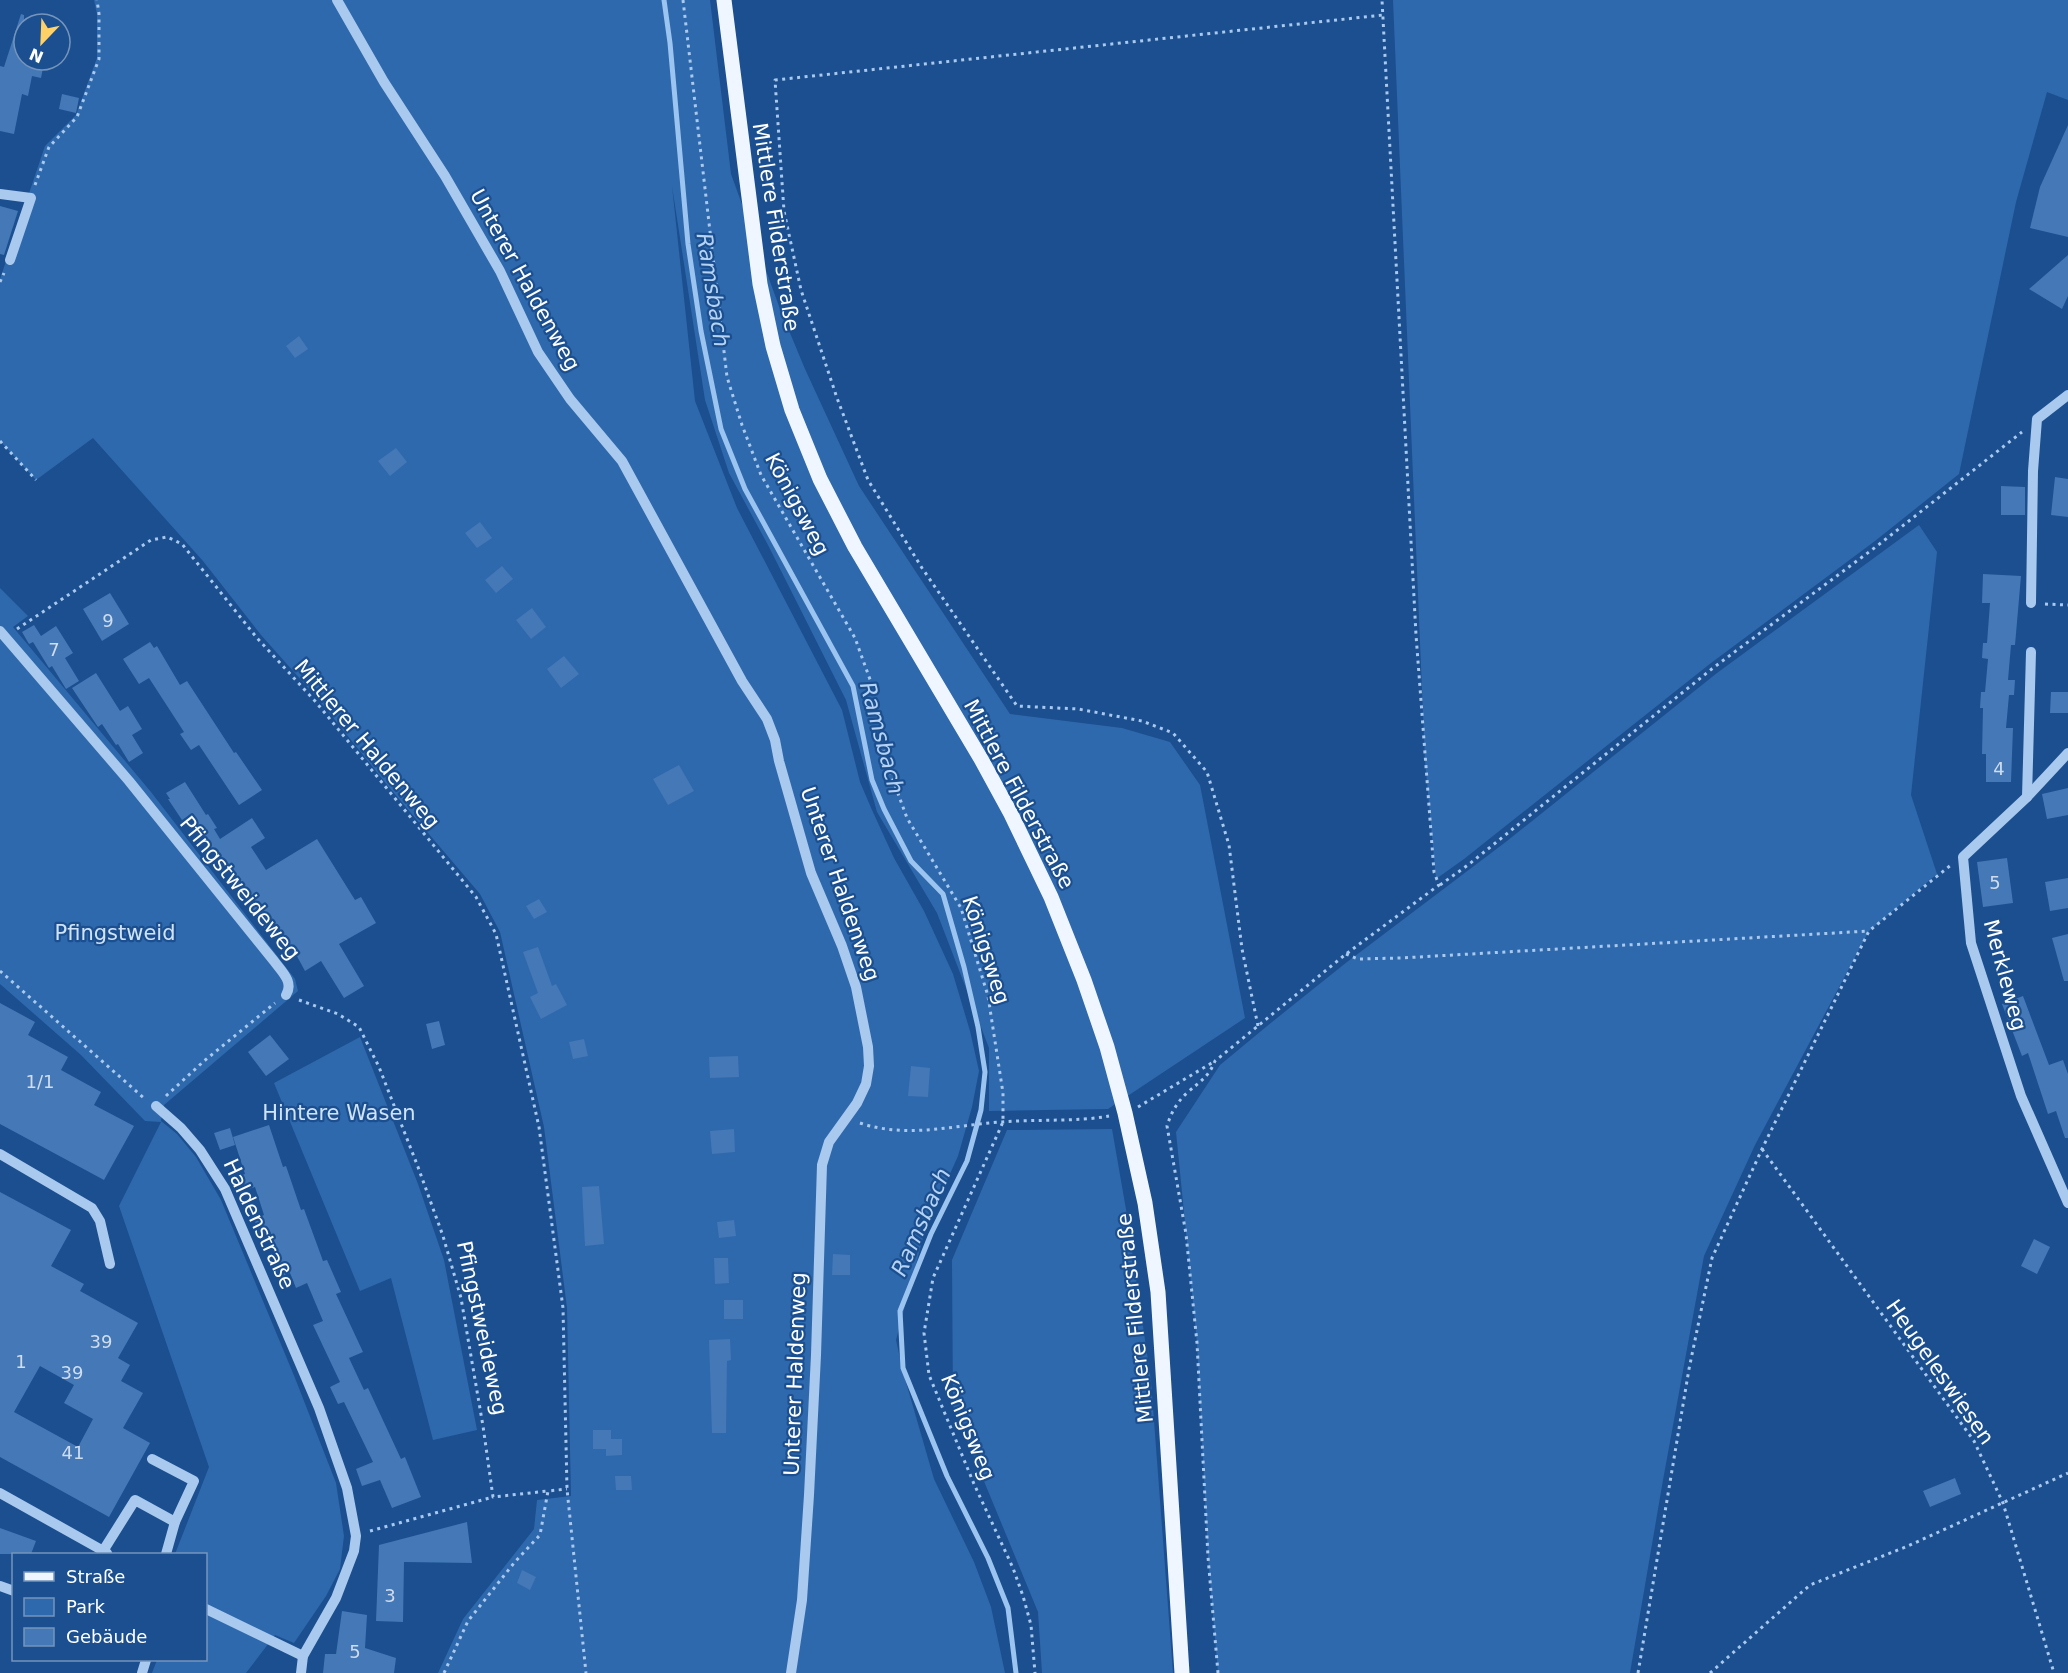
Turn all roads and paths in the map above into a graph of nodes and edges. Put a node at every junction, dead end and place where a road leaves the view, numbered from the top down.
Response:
1 (97, 0) edge
2 (337, 0) edge
3 (683, 0) edge
4 (723, 0) edge
5 (1382, 0) edge
6 (1383, 15) junction
7 (0, 194) edge
8 (31, 198) junction
9 (10, 260) dead end
10 (2068, 395) edge
11 (2037, 420) junction
12 (0, 441) edge
13 (36, 480) dead end
14 (2031, 603) joint
15 (2068, 605) edge
16 (3, 634) edge
17 (2031, 652) dead end
18 (2068, 753) edge
19 (2026, 797) junction
20 (1963, 857) junction
21 (1439, 885) junction
22 (1869, 931) junction
23 (1346, 954) junction
24 (0, 971) edge
25 (286, 995) junction
26 (1258, 1026) junction
27 (156, 1106) junction
28 (847, 1119) junction
29 (1003, 1122) junction
30 (1762, 1149) junction
31 (0, 1154) edge
32 (2068, 1203) edge
33 (110, 1264) dead end
34 (152, 1459) dead end
35 (2068, 1473) edge
36 (567, 1489) junction
37 (548, 1491) junction
38 (0, 1493) edge
39 (493, 1497) junction
40 (2003, 1503) junction
41 (175, 1522) junction
42 (356, 1536) junction
43 (106, 1553) edge
44 (166, 1553) edge
45 (207, 1609) edge
46 (303, 1656) junction
47 (301, 1673) edge
48 (444, 1673) edge
49 (586, 1673) edge
50 (791, 1673) edge
51 (1035, 1673) edge
52 (1182, 1673) edge
53 (1218, 1673) edge
54 (1638, 1673) edge
55 (1710, 1673) edge
56 (2054, 1673) edge

1 - 8 path
2 - 28 street, Unterer Haldenweg
3 - 29 path, Königsweg
4 - 52 main road, Mittlere Filderstraße
5 - 6 path
6 - 21 path
6 - 26 path
7 - 8 street
8 - 9 street
10 - 11 street
11 - 14 street
11 - 21 path
12 - 13 path
14 - 15 path
16 - 25 street, Pfingstweideweg
16 - 36 path, Mittlerer Haldenweg
17 - 19 street
18 - 19 street
19 - 20 street
20 - 22 path
20 - 32 street, Merkleweg
21 - 23 path
22 - 23 path
22 - 30 path
23 - 26 path
24 - 27 path
25 - 27 path
25 - 39 path, Pfingstweideweg
26 - 53 path
27 - 42 street, Haldenstraße
28 - 29 path
28 - 50 street, Unterer Haldenweg
29 - 51 path, Königsweg
30 - 40 path, Heugeleswiesen
30 - 54 path
31 - 33 street
34 - 41 street
35 - 40 path
36 - 37 path
36 - 49 path, Mittlerer Haldenweg
37 - 39 path
37 - 48 path
38 - 43 street
39 - 42 path
40 - 55 path
40 - 56 path, Heugeleswiesen
41 - 43 street
41 - 44 street
42 - 46 street
45 - 46 street
46 - 47 street

